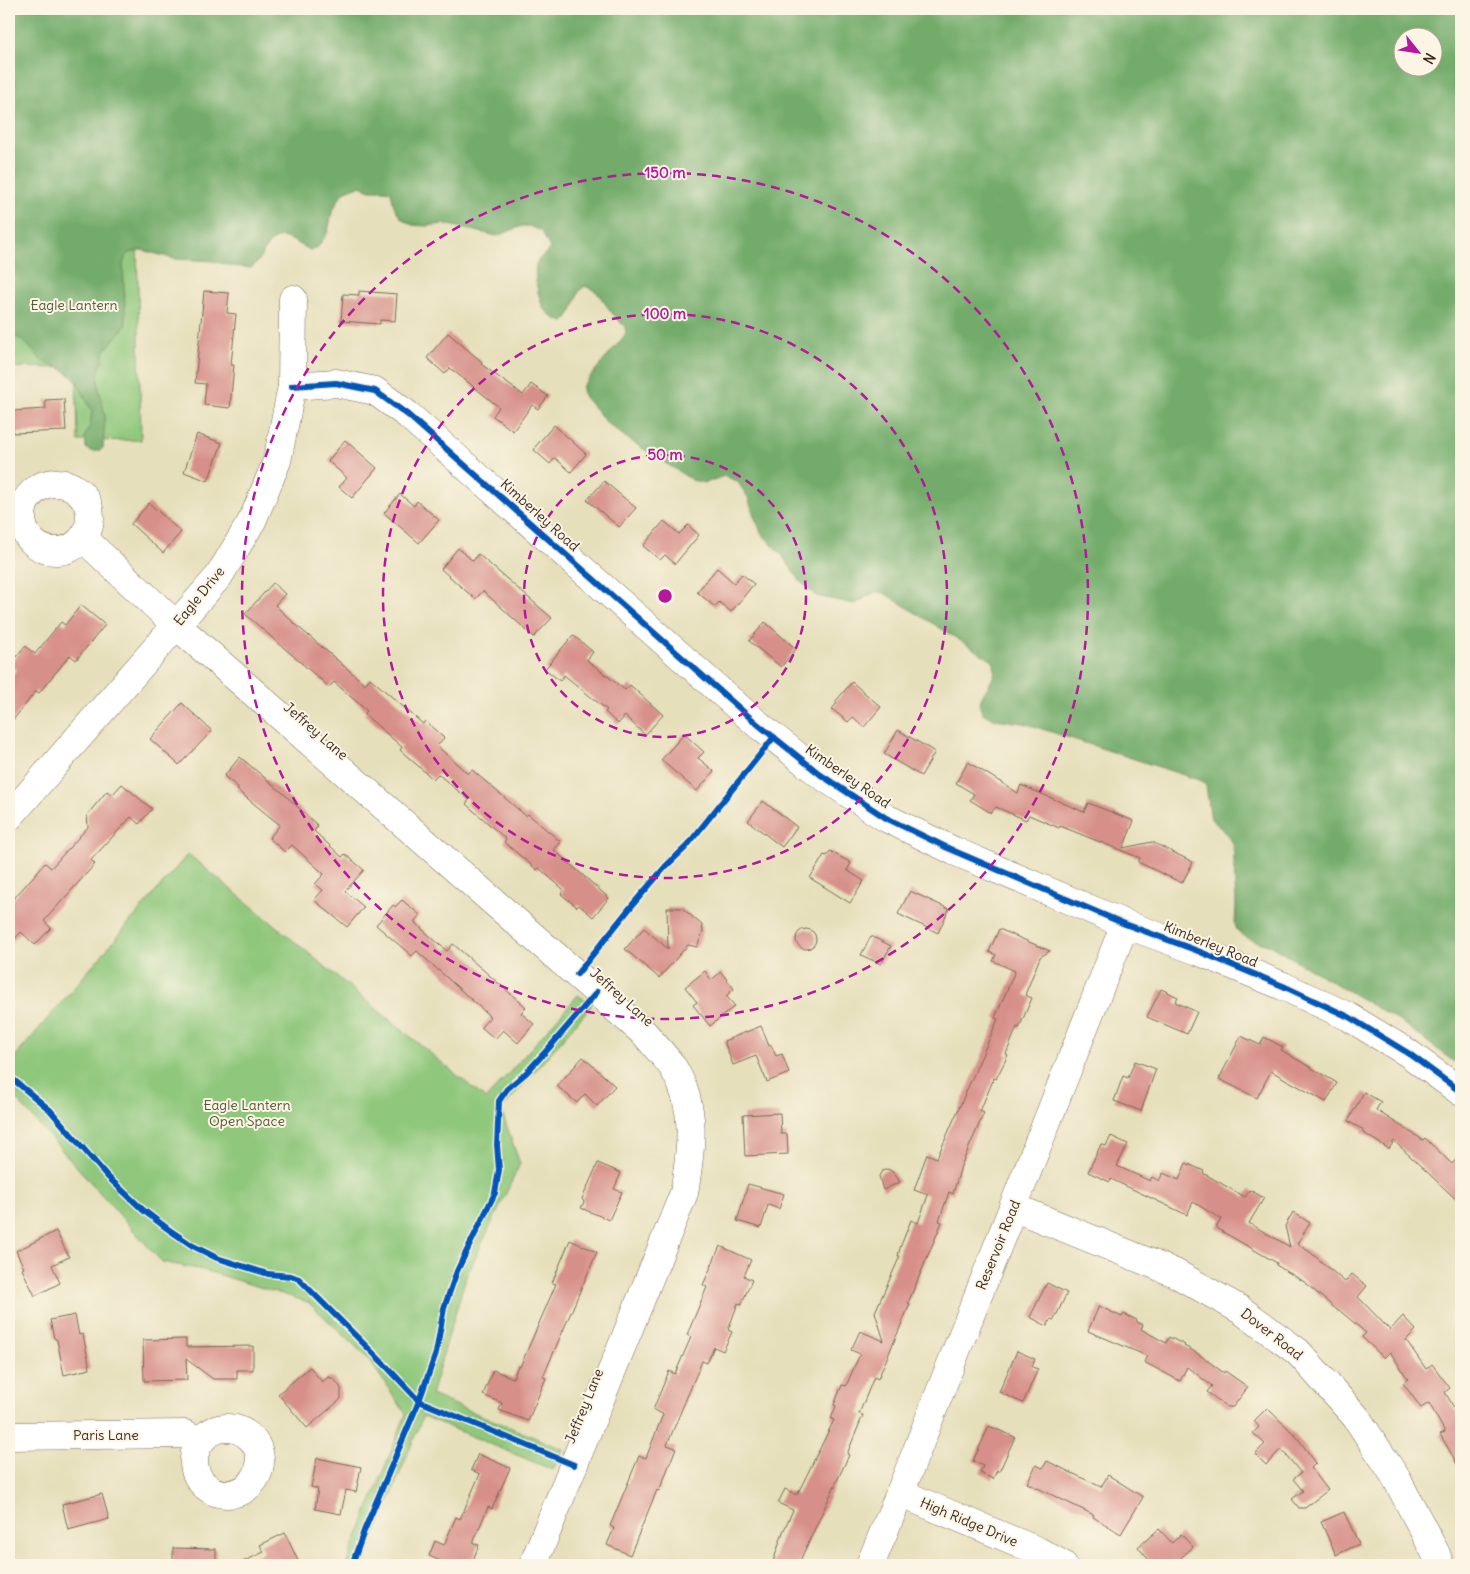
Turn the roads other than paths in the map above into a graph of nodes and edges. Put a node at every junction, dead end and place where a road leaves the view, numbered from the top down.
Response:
1 (293, 299) dead end
2 (292, 386) junction
3 (84, 539) dead end
4 (176, 625) junction
5 (9, 816) edge
6 (1126, 924) junction
7 (1461, 1092) edge
8 (1013, 1207) junction
9 (9, 1436) edge
10 (201, 1441) dead end
11 (900, 1492) junction
12 (533, 1565) edge
13 (870, 1565) edge
14 (1063, 1565) edge
15 (1440, 1565) edge

1 - 2 street, Eagle Drive
2 - 4 street, Eagle Drive
2 - 6 street, Kimberley Road
3 - 4 street, Jeffrey Lane
4 - 5 street, Eagle Drive
4 - 12 street, Jeffrey Lane
6 - 7 street, Kimberley Road
6 - 8 street, Reservoir Road
8 - 11 street, Reservoir Road
8 - 15 street, Dover Road
9 - 10 street, Paris Lane
11 - 13 street, Reservoir Road
11 - 14 street, High Ridge Drive

